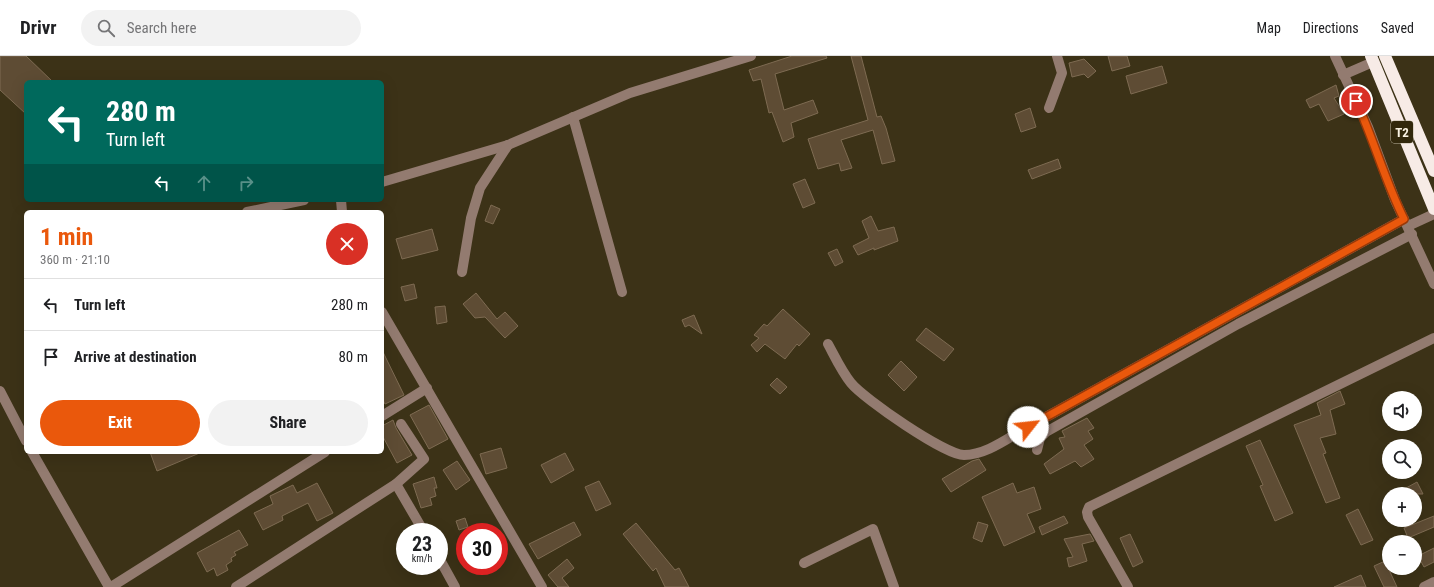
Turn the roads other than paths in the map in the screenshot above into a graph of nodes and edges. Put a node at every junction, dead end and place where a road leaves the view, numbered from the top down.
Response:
1 (751, 56) edge
2 (1057, 56) edge
3 (1335, 56) edge
4 (1385, 56) edge
5 (1372, 59) edge
6 (1343, 74) junction
7 (1049, 108) dead end
8 (574, 117) junction
9 (508, 145) junction
10 (1434, 172) edge
11 (384, 181) edge
12 (294, 202) edge
13 (1434, 209) edge
14 (256, 210) edge
15 (1434, 214) edge
16 (1408, 226) junction
17 (462, 272) dead end
18 (1434, 284) edge
19 (622, 292) dead end
20 (384, 315) edge
21 (1434, 338) edge
22 (828, 344) dead end
23 (427, 388) junction
24 (0, 391) edge
25 (384, 415) edge
26 (401, 424) dead end
27 (24, 437) edge
28 (1037, 450) dead end
29 (33, 454) edge
30 (322, 454) edge
31 (396, 484) junction
32 (419, 523) edge
33 (804, 563) dead end
34 (448, 574) edge
35 (1434, 582) edge
36 (110, 587) edge
37 (236, 587) edge
38 (455, 587) edge
39 (542, 587) edge
40 (894, 587) edge
41 (1128, 587) edge
42 (1424, 587) edge

1 - 8 street
2 - 7 street
3 - 6 street
4 - 10 highway, T2
5 - 6 street
5 - 13 highway, T2
6 - 16 street
8 - 9 street
8 - 19 street
9 - 11 street
9 - 17 street
12 - 14 street
15 - 16 street
16 - 18 street
16 - 22 street
16 - 28 street
20 - 23 street
21 - 41 street
23 - 25 street
23 - 39 street
24 - 27 street
26 - 31 street
29 - 36 street
30 - 36 street
31 - 32 street
31 - 37 street
33 - 40 street
34 - 38 street
35 - 42 street

